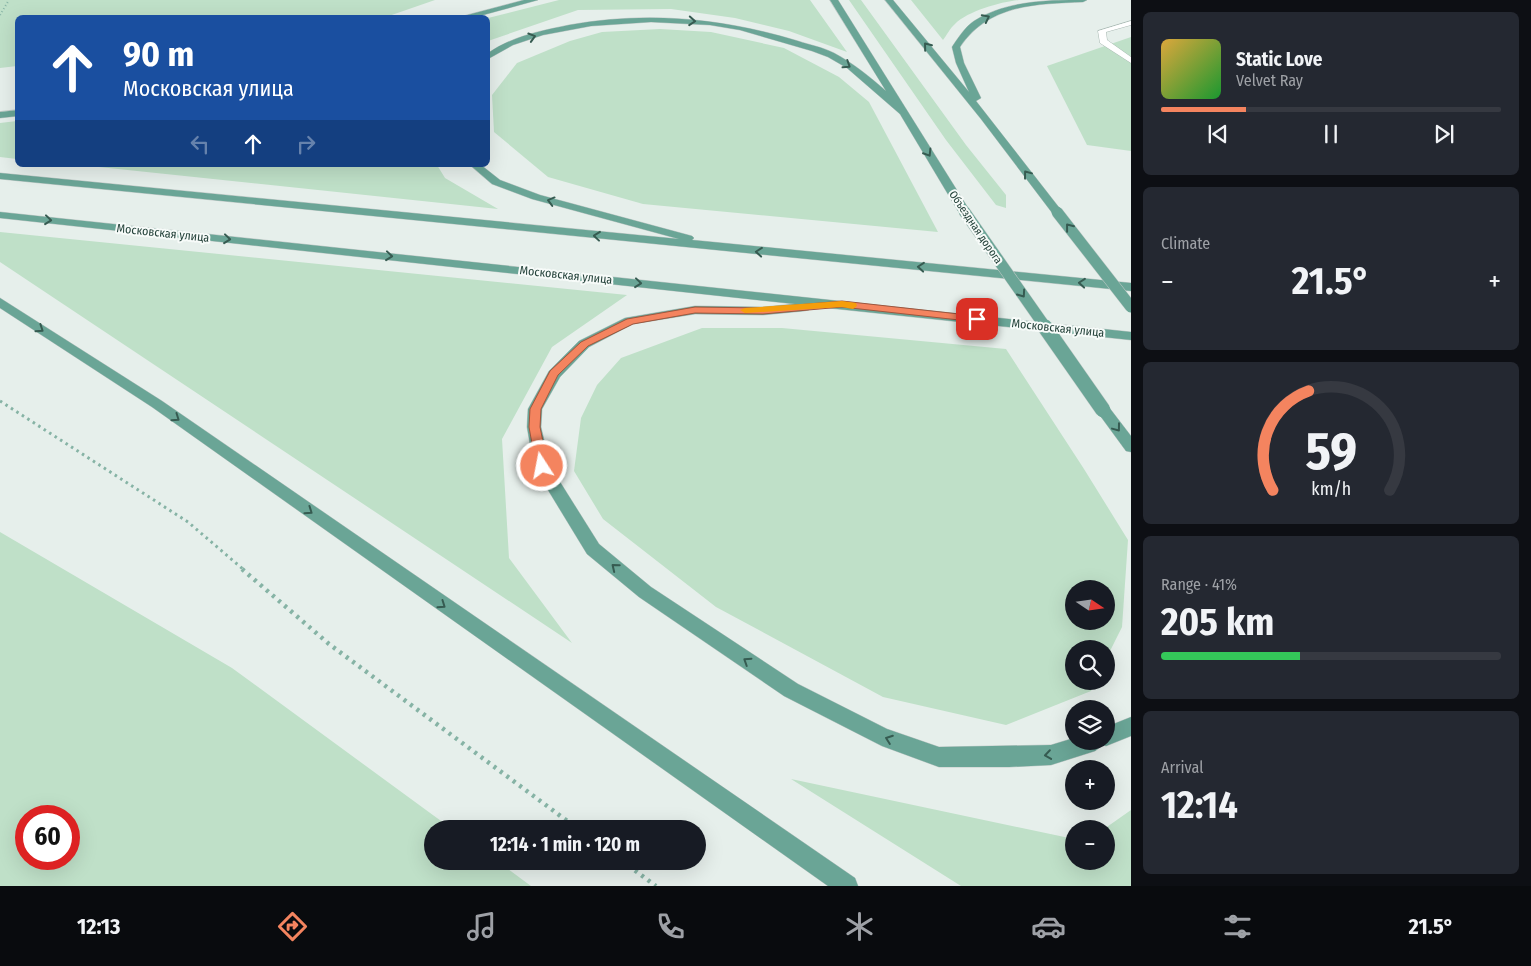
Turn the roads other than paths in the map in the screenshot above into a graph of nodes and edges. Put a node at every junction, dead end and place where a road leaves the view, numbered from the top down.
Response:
1 (534, 0) edge
2 (834, 0) edge
3 (889, 0) edge
4 (1083, 0) edge
5 (472, 15) edge
6 (1131, 23) edge
7 (490, 56) edge
8 (1131, 61) edge
9 (902, 112) junction
10 (15, 113) edge
11 (0, 115) edge
12 (984, 117) junction
13 (477, 167) edge
14 (0, 176) edge
15 (0, 215) edge
16 (733, 249) junction
17 (1131, 287) edge
18 (0, 302) edge
19 (842, 304) junction
20 (1131, 306) edge
21 (1131, 336) edge
22 (1131, 447) edge
23 (1131, 726) edge
24 (1115, 732) edge
25 (1067, 750) edge
26 (847, 886) edge

1 - 5 main road
2 - 9 main road, Объездная дорога
12 -> 3 main road
12 -> 4 main road
6 - 8 lane
7 -> 9 main road
9 -> 22 main road, Объездная дорога, bridge
10 - 11 main road
20 -> 12 main road, bridge
16 -> 13 main road
16 -> 14 main road
15 -> 19 main road, Московская улица
17 -> 16 main road
18 -> 26 main road
19 - 21 main road, Московская улица
25 -> 19 main road
23 - 24 main road

